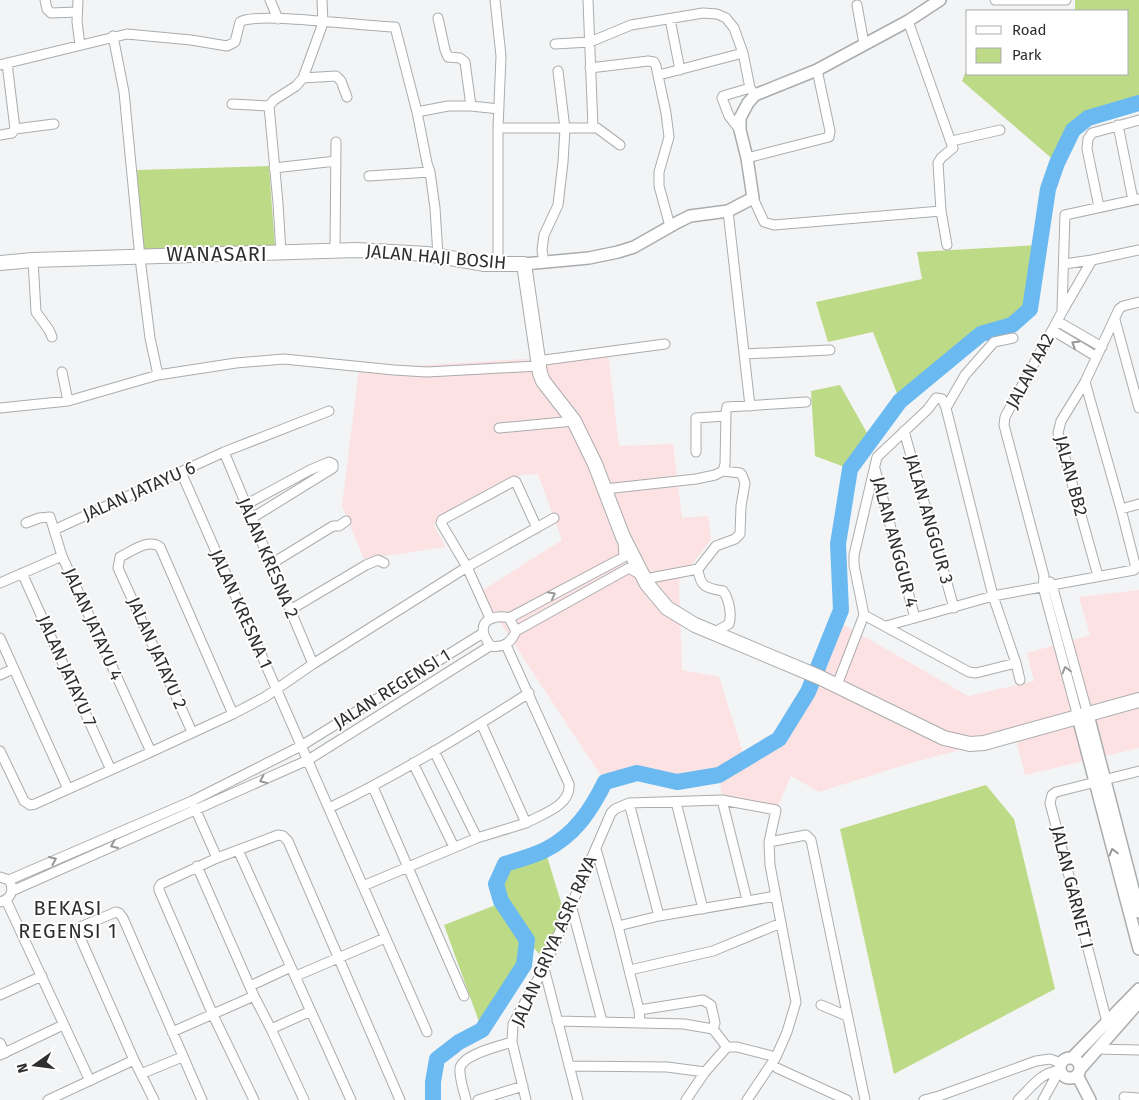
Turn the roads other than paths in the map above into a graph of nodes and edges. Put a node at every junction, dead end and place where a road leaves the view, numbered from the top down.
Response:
1 (45, 0) edge
2 (78, 0) edge
3 (270, 0) edge
4 (322, 0) edge
5 (496, 0) edge
6 (588, 0) edge
7 (940, 0) edge
8 (995, 0) edge
9 (1066, 0) edge
10 (857, 5) dead end
11 (77, 12) junction
12 (438, 18) dead end
13 (278, 19) junction
14 (670, 19) junction
15 (908, 21) junction
16 (323, 22) junction
17 (113, 36) junction
18 (590, 42) junction
19 (555, 44) dead end
20 (864, 44) junction
21 (80, 45) junction
22 (743, 53) junction
23 (4, 64) edge
24 (590, 68) junction
25 (680, 70) junction
26 (816, 70) junction
27 (558, 71) dead end
28 (659, 75) junction
29 (302, 78) junction
30 (752, 91) junction
31 (347, 97) dead end
32 (232, 104) dead end
33 (269, 106) junction
34 (471, 106) junction
35 (499, 109) junction
36 (418, 112) junction
37 (1139, 120) edge
38 (54, 124) dead end
39 (1118, 125) junction
40 (498, 128) junction
41 (594, 128) junction
42 (15, 129) junction
43 (565, 129) junction
44 (740, 130) junction
45 (1000, 130) dead end
46 (0, 135) edge
47 (952, 141) junction
48 (336, 142) dead end
49 (620, 145) dead end
50 (747, 158) junction
51 (336, 161) junction
52 (274, 168) junction
53 (430, 172) junction
54 (369, 176) dead end
55 (753, 198) junction
56 (1136, 199) edge
57 (1099, 207) junction
58 (728, 211) junction
59 (941, 211) junction
60 (670, 226) junction
61 (947, 245) dead end
62 (335, 250) junction
63 (1139, 250) edge
64 (281, 253) junction
65 (438, 256) junction
66 (140, 258) junction
67 (33, 260) junction
68 (1092, 260) junction
69 (544, 262) junction
70 (0, 263) edge
71 (498, 264) junction
72 (524, 264) junction
73 (1064, 264) junction
74 (1139, 302) edge
75 (1062, 312) junction
76 (1115, 320) junction
77 (1054, 326) junction
78 (52, 337) dead end
79 (1013, 338) dead end
80 (665, 344) dead end
81 (1102, 347) junction
82 (830, 350) dead end
83 (744, 354) junction
84 (1097, 357) junction
85 (537, 363) junction
86 (62, 372) dead end
87 (158, 375) junction
88 (1085, 382) junction
89 (68, 401) junction
90 (806, 402) dead end
91 (750, 406) junction
92 (0, 408) edge
93 (946, 408) junction
94 (1139, 408) edge
95 (329, 411) dead end
96 (726, 416) junction
97 (574, 421) junction
98 (499, 428) dead end
99 (904, 431) junction
100 (224, 452) junction
101 (696, 452) dead end
102 (875, 466) junction
103 (723, 471) junction
104 (182, 472) junction
105 (605, 488) junction
106 (245, 504) junction
107 (1139, 504) edge
108 (1121, 509) junction
109 (252, 518) junction
110 (554, 518) dead end
111 (346, 520) dead end
112 (26, 523) dead end
113 (537, 528) junction
114 (54, 530) junction
115 (623, 537) junction
116 (62, 556) junction
117 (624, 557) junction
118 (384, 563) dead end
119 (271, 564) junction
120 (467, 567) junction
121 (629, 568) junction
122 (698, 569) junction
123 (22, 573) junction
124 (1098, 576) junction
125 (644, 578) junction
126 (0, 582) edge
127 (1048, 586) junction
128 (994, 596) junction
129 (954, 608) junction
130 (290, 610) junction
131 (864, 615) junction
132 (490, 618) junction
133 (509, 618) junction
134 (916, 618) junction
135 (886, 626) junction
136 (516, 631) junction
137 (483, 633) junction
138 (713, 633) junction
139 (0, 638) edge
140 (506, 645) junction
141 (490, 646) junction
142 (1016, 662) junction
143 (313, 664) junction
144 (13, 669) junction
145 (0, 675) edge
146 (1020, 680) dead end
147 (837, 685) junction
148 (276, 689) junction
149 (529, 693) junction
150 (1139, 700) edge
151 (233, 714) junction
152 (1083, 716) junction
153 (481, 723) junction
154 (192, 732) junction
155 (301, 746) junction
156 (0, 751) edge
157 (434, 751) junction
158 (151, 752) junction
159 (308, 760) junction
160 (413, 763) junction
161 (111, 770) junction
162 (1139, 771) edge
163 (1099, 780) junction
164 (373, 787) junction
165 (68, 789) junction
166 (722, 800) junction
167 (192, 801) junction
168 (676, 802) junction
169 (629, 804) junction
170 (329, 808) junction
171 (196, 810) junction
172 (526, 823) junction
173 (477, 838) junction
174 (769, 842) junction
175 (454, 847) junction
176 (596, 849) junction
177 (238, 850) junction
178 (217, 858) junction
179 (197, 866) junction
180 (408, 867) junction
181 (4, 879) edge
182 (1127, 885) junction
183 (363, 886) junction
184 (12, 891) junction
185 (776, 896) junction
186 (747, 900) junction
187 (3, 901) edge
188 (570, 905) junction
189 (703, 909) junction
190 (1139, 912) edge
191 (659, 916) junction
192 (781, 923) junction
193 (618, 926) junction
194 (385, 938) junction
195 (1139, 949) edge
196 (338, 957) junction
197 (291, 967) junction
198 (544, 968) junction
199 (630, 970) junction
200 (42, 976) junction
201 (296, 976) junction
202 (250, 986) junction
203 (1139, 988) edge
204 (0, 995) edge
205 (254, 996) junction
206 (464, 996) dead end
207 (1139, 1002) edge
208 (821, 1005) dead end
209 (639, 1010) junction
210 (311, 1011) junction
211 (213, 1015) junction
212 (847, 1016) junction
213 (557, 1021) junction
214 (602, 1021) junction
215 (640, 1022) junction
216 (1107, 1022) junction
217 (63, 1025) junction
218 (271, 1029) junction
219 (714, 1029) junction
220 (172, 1032) junction
221 (427, 1032) dead end
222 (512, 1042) junction
223 (0, 1043) edge
224 (727, 1047) junction
225 (1097, 1049) junction
226 (1139, 1050) edge
227 (2, 1054) edge
228 (182, 1057) junction
229 (776, 1057) junction
230 (1072, 1058) junction
231 (134, 1060) junction
232 (569, 1066) junction
233 (776, 1068) dead end
234 (1059, 1068) junction
235 (706, 1072) junction
236 (141, 1074) junction
237 (1077, 1074) junction
238 (90, 1081) junction
239 (523, 1086) junction
240 (1124, 1097) dead end
241 (1139, 1098) edge
242 (48, 1100) edge
243 (154, 1100) edge
244 (202, 1100) edge
245 (254, 1100) edge
246 (304, 1100) edge
247 (351, 1100) edge
248 (400, 1100) edge
249 (466, 1100) edge
250 (478, 1100) edge
251 (526, 1100) edge
252 (578, 1100) edge
253 (686, 1100) edge
254 (747, 1100) edge
255 (847, 1100) edge
256 (865, 1100) edge
257 (924, 1100) edge
258 (1018, 1100) edge
259 (1043, 1100) edge
260 (1083, 1100) edge
261 (1090, 1100) edge

1 - 11 street
2 - 11 street
3 - 13 street
4 - 16 street
5 - 35 street
6 - 18 street
7 - 15 street
8 - 9 street
10 - 20 street
11 - 21 street
12 - 34 street
13 - 16 street
13 - 17 street
14 - 18 street
14 - 22 street
14 - 25 street
15 - 20 street
15 - 47 street
16 - 29 street
16 - 36 street
17 - 21 street
17 - 66 street
18 - 19 street
18 - 24 street
20 - 26 street
21 - 23 street
22 - 25 street
22 - 30 street
23 - 42 street
24 - 28 street
24 - 41 street
25 - 28 street
26 - 30 street
26 - 50 street
27 - 43 street
28 - 60 street
29 - 31 street
29 - 33 street
30 - 44 street
30 - 44 street
32 - 33 street
33 - 52 street
34 - 35 street
34 - 36 street
35 - 40 street
36 - 53 street
37 - 39 street
38 - 42 street
39 - 56 street
39 - 57 street
40 - 43 street
40 - 71 street
41 - 43 street
41 - 49 street
42 - 46 street
43 - 69 street
44 - 50 street
45 - 47 street
47 - 59 street
48 - 51 street
50 - 55 street
51 - 52 street
51 - 62 street
52 - 64 street
53 - 54 street
53 - 65 street
55 - 58 street
55 - 59 street
56 - 57 street
57 - 73 street
58 - 60 street
58 - 83 street
59 - 61 street
60 - 69 street
62 - 64 main road, JALAN HAJI BOSIH
62 - 65 main road, JALAN HAJI BOSIH
63 - 68 street
64 - 66 main road, JALAN HAJI BOSIH
65 - 71 main road, JALAN HAJI BOSIH
66 - 67 main road, JALAN HAJI BOSIH
66 - 87 street
67 - 70 main road, JALAN HAJI BOSIH
67 - 78 street
68 - 73 street
68 - 75 street, JALAN AA2
69 - 72 street
71 - 72 main road, JALAN HAJI BOSIH
72 - 85 main road, JALAN HAJI BOSIH
73 - 75 street
74 - 76 street, JALAN BB2
75 - 77 street, JALAN AA2
76 - 81 street, JALAN BB2
76 - 94 street
77 - 81 street
84 -> 77 street
77 - 127 street, JALAN AA2
79 - 93 street
80 - 85 street
81 - 84 street, JALAN BB2
82 - 83 street
83 - 91 street
84 - 88 street, JALAN BB2
85 - 87 street
85 - 97 main road, JALAN HAJI BOSIH
86 - 89 street
87 - 89 street
88 - 108 street
88 - 124 street, JALAN BB2
89 - 92 street
90 - 91 street
91 - 96 street
93 - 99 street
93 - 128 street
95 - 100 street, JALAN JATAYU 6
96 - 101 street
96 - 103 street
97 - 98 street
97 - 105 main road, JALAN HAJI BOSIH
99 - 102 street
99 - 129 street, JALAN ANGGUR 3
100 - 104 street, JALAN JATAYU 6
100 - 106 street, JALAN KRESNA 2
102 - 131 street
102 - 134 street, JALAN ANGGUR 4
103 - 105 street
103 - 122 street
104 - 114 street, JALAN JATAYU 6
104 - 148 street, JALAN KRESNA 1
105 - 115 main road, JALAN HAJI BOSIH
106 - 109 street, JALAN KRESNA 2
106 - 109 street
107 - 108 street
108 - 124 street
109 - 119 street, JALAN KRESNA 2
110 - 113 street
111 - 119 street
112 - 114 street
113 - 120 street
113 - 120 street
114 - 116 street, JALAN JATAYU 4
115 - 117 street
115 - 125 main road, JALAN HAJI BOSIH
116 - 123 street
116 - 158 street, JALAN JATAYU 4
117 - 121 street
133 -> 117 street
118 - 130 street
119 - 130 street, JALAN KRESNA 2
120 - 132 street
120 - 143 street
121 - 125 street
121 - 136 street
122 - 125 street
122 - 138 street
123 - 126 street
123 - 161 street, JALAN JATAYU 7
124 - 127 street
125 - 138 main road, JALAN HAJI BOSIH
127 - 128 street
127 - 152 street
128 - 129 street
128 - 142 street
129 - 134 street
130 - 143 street, JALAN KRESNA 2
131 - 135 street
131 - 147 street
132 - 133 street
132 - 137 street
133 - 136 street
134 - 135 street
135 - 142 street
136 - 140 street
137 - 141 street
137 - 155 street, JALAN REGENSI 1
138 - 147 main road, JALAN HAJI BOSIH
139 - 144 street
140 - 141 street
140 - 149 street
141 - 159 street
142 - 146 street
143 - 148 street
144 - 145 street
144 - 165 street
147 - 152 main road, JALAN HAJI BOSIH
148 - 151 street
148 - 155 street, JALAN KRESNA 1
149 - 153 street
149 - 172 street
150 - 152 main road, JALAN HAJI BOSIH
151 - 154 street
151 - 154 street, JALAN JATAYU 2
152 - 163 street
153 - 157 street
153 - 172 street
154 - 158 street
155 - 159 street, JALAN KRESNA 1
155 - 167 street, JALAN REGENSI 1
156 - 165 street
157 - 160 street
157 - 173 street
158 - 161 street
159 - 170 street, JALAN KRESNA 1
159 -> 171 street
160 - 164 street
160 - 175 street
161 - 165 street
162 - 163 street, JALAN GARNET I
163 - 182 street
163 - 216 street, JALAN GARNET I
164 - 170 street
164 - 180 street
166 - 168 street
166 - 174 street
166 - 186 street
167 - 171 street
181 -> 167 street, JALAN REGENSI 1
168 - 169 street
168 - 189 street
169 - 176 street, JALAN GRIYA ASRI RAYA
169 - 191 street
170 - 183 street, JALAN KRESNA 1
171 - 178 street
171 -> 184 street
172 - 173 street
173 - 175 street
174 - 185 street
174 - 212 street
175 - 180 street
176 - 188 street, JALAN GRIYA ASRI RAYA
176 - 193 street
177 - 178 street
177 - 196 street
177 - 197 street
178 - 179 street
179 - 202 street
179 - 211 street
180 - 183 street
180 - 206 street
181 - 184 street
182 - 190 street
182 - 195 street
183 - 194 street, JALAN KRESNA 1
184 - 187 street
185 - 186 street
185 - 192 street
186 - 189 street
187 - 200 street
188 - 198 street, JALAN GRIYA ASRI RAYA
188 - 214 street
189 - 191 street
191 - 193 street
192 - 199 street
192 - 229 street
193 - 199 street
194 - 196 street
194 - 221 street, JALAN KRESNA 1
196 - 201 street
196 - 248 street
197 - 201 street
197 - 202 street
198 - 213 street
198 - 222 street, JALAN GRIYA ASRI RAYA
199 - 209 street
200 - 204 street
200 - 217 street
201 - 210 street
202 - 205 street
203 - 216 street
205 - 211 street
205 - 218 street
207 - 225 street
208 - 212 street
209 - 215 street
209 - 219 street
210 - 218 street
210 - 247 street
211 - 220 street
211 - 245 street
212 - 256 street
213 - 214 street
213 - 232 street
214 - 215 street
215 - 219 street
216 - 230 street
217 - 227 street
217 - 238 street
218 - 246 street
219 - 224 street
220 - 228 street
220 - 231 street
222 - 239 street, JALAN GRIYA ASRI RAYA
222 - 249 street
223 - 227 street
224 - 229 street
224 - 235 street
225 - 226 street
225 - 237 street
228 - 236 street
228 - 244 street
229 - 254 street
230 - 234 street
230 - 237 street
231 - 236 street
231 - 238 street
232 - 235 street
232 - 252 street
233 - 255 street
234 - 237 street
234 - 257 street
234 - 258 street
234 - 259 street
235 - 253 street
236 - 243 street
237 - 260 street
237 - 261 street
238 - 242 street
239 - 250 street
239 - 251 street, JALAN GRIYA ASRI RAYA
240 - 241 street

